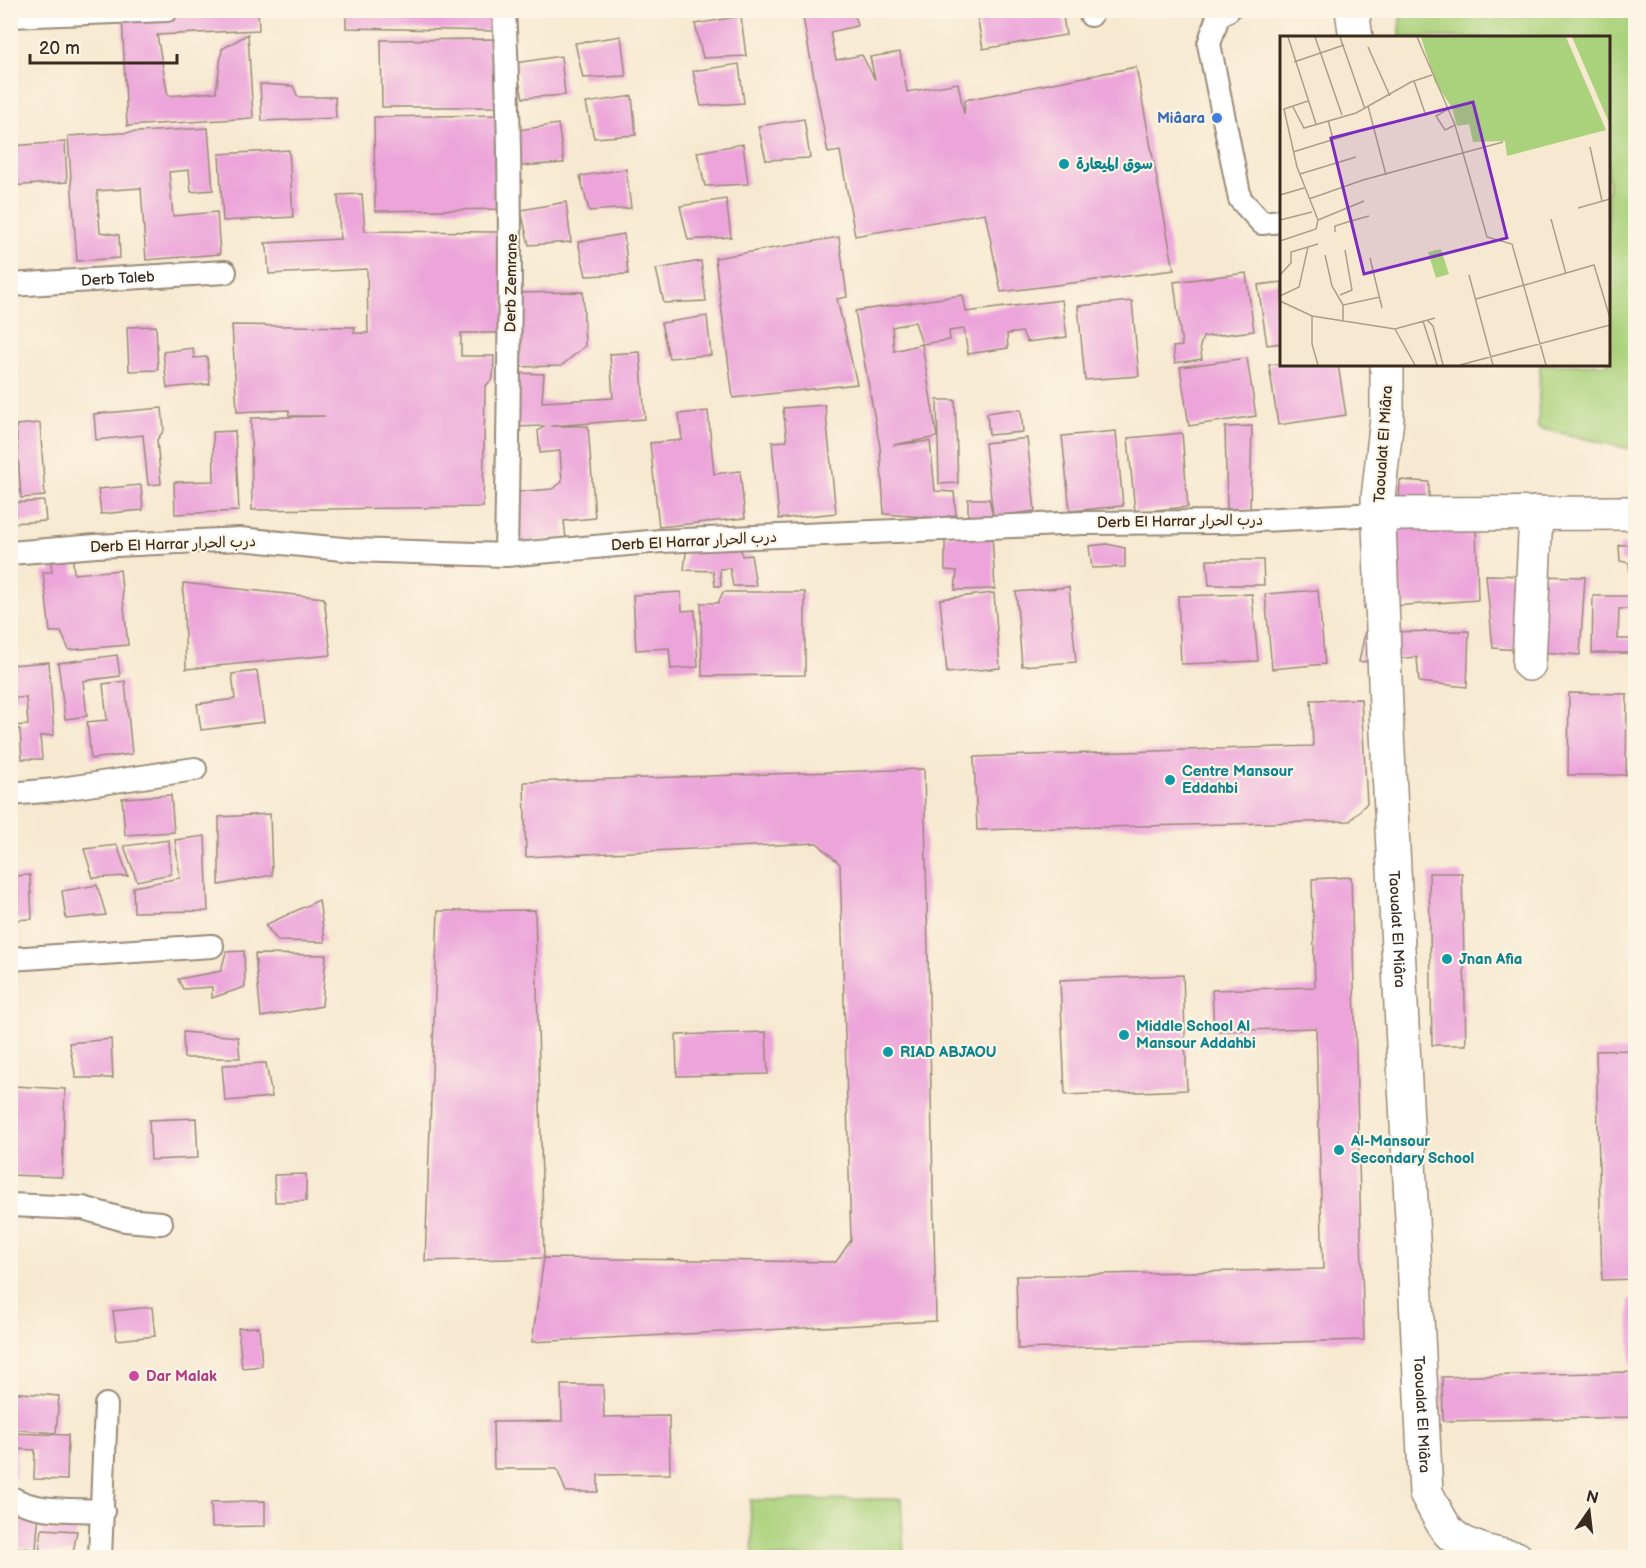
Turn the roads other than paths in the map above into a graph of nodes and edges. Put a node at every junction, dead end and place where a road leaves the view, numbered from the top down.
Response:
1 (167, 10) edge
2 (504, 10) edge
3 (1228, 10) edge
4 (1352, 10) edge
5 (19, 14) edge
6 (1356, 36) edge
7 (1280, 221) edge
8 (225, 272) dead end
9 (10, 285) edge
10 (1387, 366) edge
11 (1536, 513) junction
12 (1635, 513) edge
13 (1379, 514) junction
14 (10, 552) edge
15 (506, 555) junction
16 (1529, 664) dead end
17 (195, 769) dead end
18 (10, 794) edge
19 (212, 946) dead end
20 (10, 959) edge
21 (10, 1204) edge
22 (161, 1223) dead end
23 (106, 1405) dead end
24 (10, 1497) edge
25 (103, 1511) junction
26 (99, 1557) edge
27 (1516, 1557) edge

1 - 5 lane
2 - 15 lane, Derb Zemrane
3 - 7 lane
4 - 6 street
8 - 9 lane, Derb Taleb
10 - 13 street, Taoualat El Miâra
11 - 12 street
11 - 13 street
11 - 16 street
13 - 15 lane, Derb El Harrar درب الحرار
13 - 27 street, Taoualat El Miâra
14 - 15 lane, Derb El Harrar درب الحرار
17 - 18 lane
19 - 20 lane
21 - 22 lane
23 - 25 lane
24 - 25 lane
25 - 26 lane

